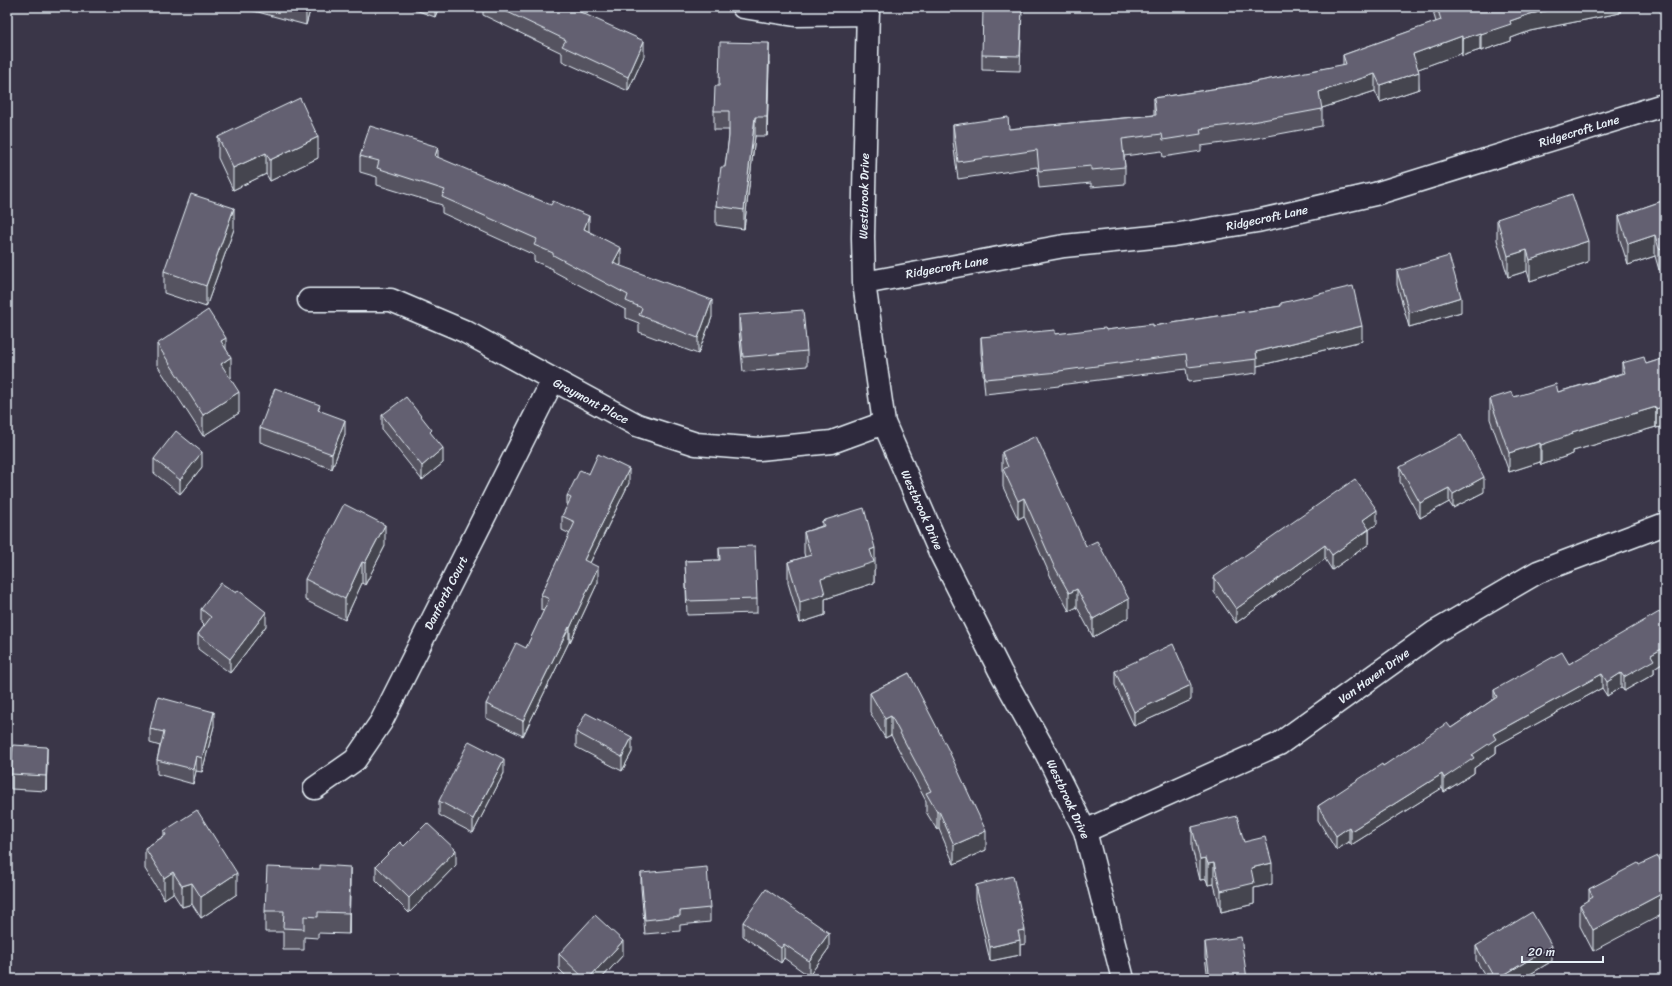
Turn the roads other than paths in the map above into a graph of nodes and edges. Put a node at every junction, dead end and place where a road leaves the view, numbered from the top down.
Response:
1 (743, 7) edge
2 (868, 11) edge
3 (1660, 106) dead end
4 (864, 283) junction
5 (309, 300) dead end
6 (553, 380) junction
7 (884, 423) junction
8 (1665, 524) edge
9 (315, 788) dead end
10 (1085, 831) junction
11 (1123, 979) edge

1 - 2 street
2 - 4 street, Westbrook Drive
3 - 4 street, Ridgecroft Lane
4 - 7 street, Westbrook Drive
5 - 6 street, Graymont Place
6 - 7 street, Graymont Place
6 - 9 street, Danforth Court
7 - 10 street, Westbrook Drive
8 - 10 street, Van Haven Drive
10 - 11 street, Westbrook Drive

